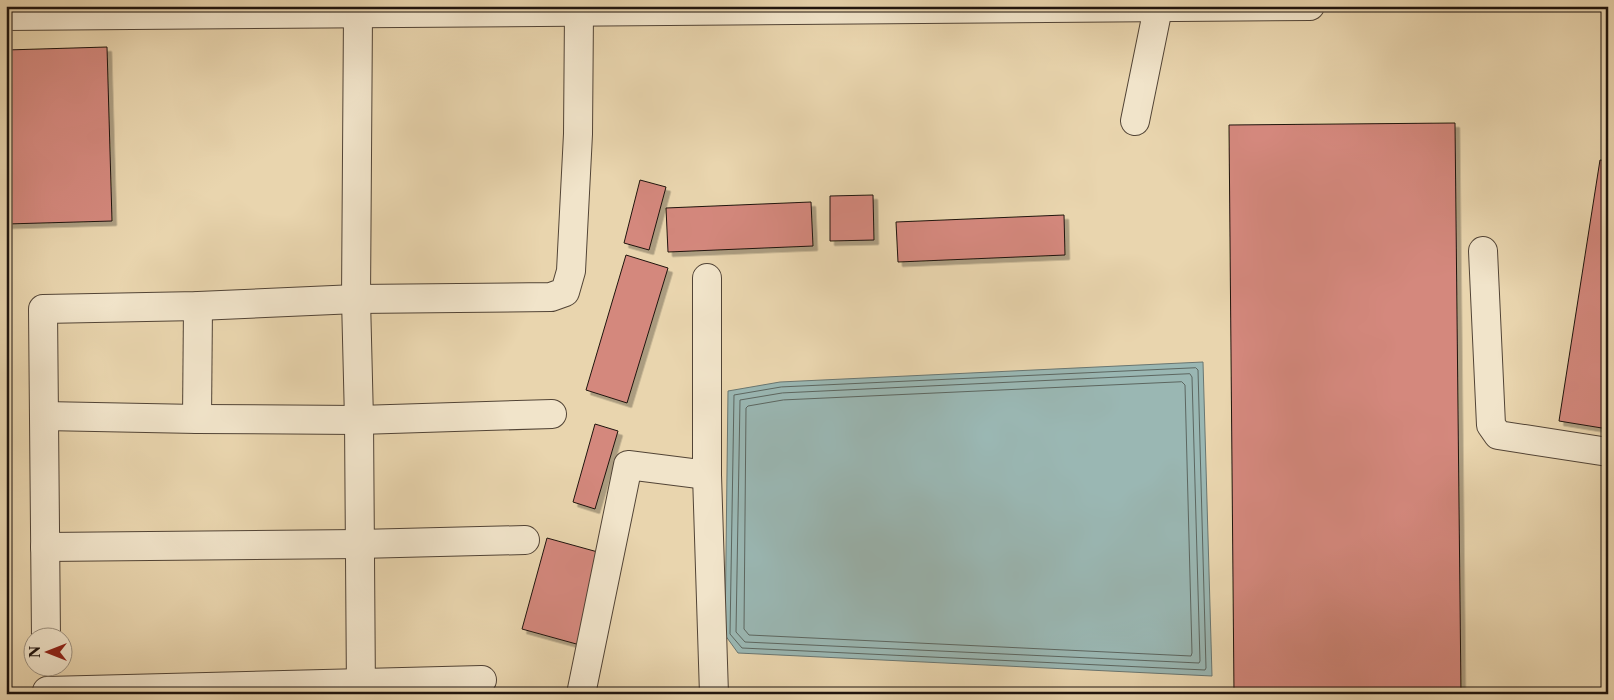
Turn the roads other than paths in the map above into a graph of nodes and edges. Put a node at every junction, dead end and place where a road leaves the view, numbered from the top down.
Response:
1 (1310, 6) edge
2 (1158, 8) junction
3 (209, 10) edge
4 (579, 12) junction
5 (358, 13) junction
6 (6, 16) edge
7 (1135, 121) dead end
8 (1483, 251) dead end
9 (707, 278) dead end
10 (356, 299) junction
11 (198, 306) junction
12 (552, 414) dead end
13 (44, 416) junction
14 (197, 419) junction
15 (359, 420) junction
16 (1608, 452) edge
17 (708, 475) junction
18 (525, 540) dead end
19 (359, 544) junction
20 (45, 547) junction
21 (46, 628) edge
22 (482, 680) dead end
23 (47, 684) edge
24 (361, 688) edge
25 (581, 694) edge
26 (714, 694) edge

1 - 2 street
2 - 4 street
2 - 7 street
3 - 5 street
3 - 6 street
4 - 5 street
4 - 10 street
5 - 10 street
8 - 16 street
9 - 17 street
10 - 11 street
10 - 15 street
11 - 13 street
11 - 14 street
12 - 15 street
13 - 14 street
13 - 20 street
14 - 15 street
15 - 19 street
17 - 25 street
17 - 26 street
18 - 19 street
19 - 20 street
19 - 24 street
20 - 21 street
22 - 24 street
23 - 24 street

